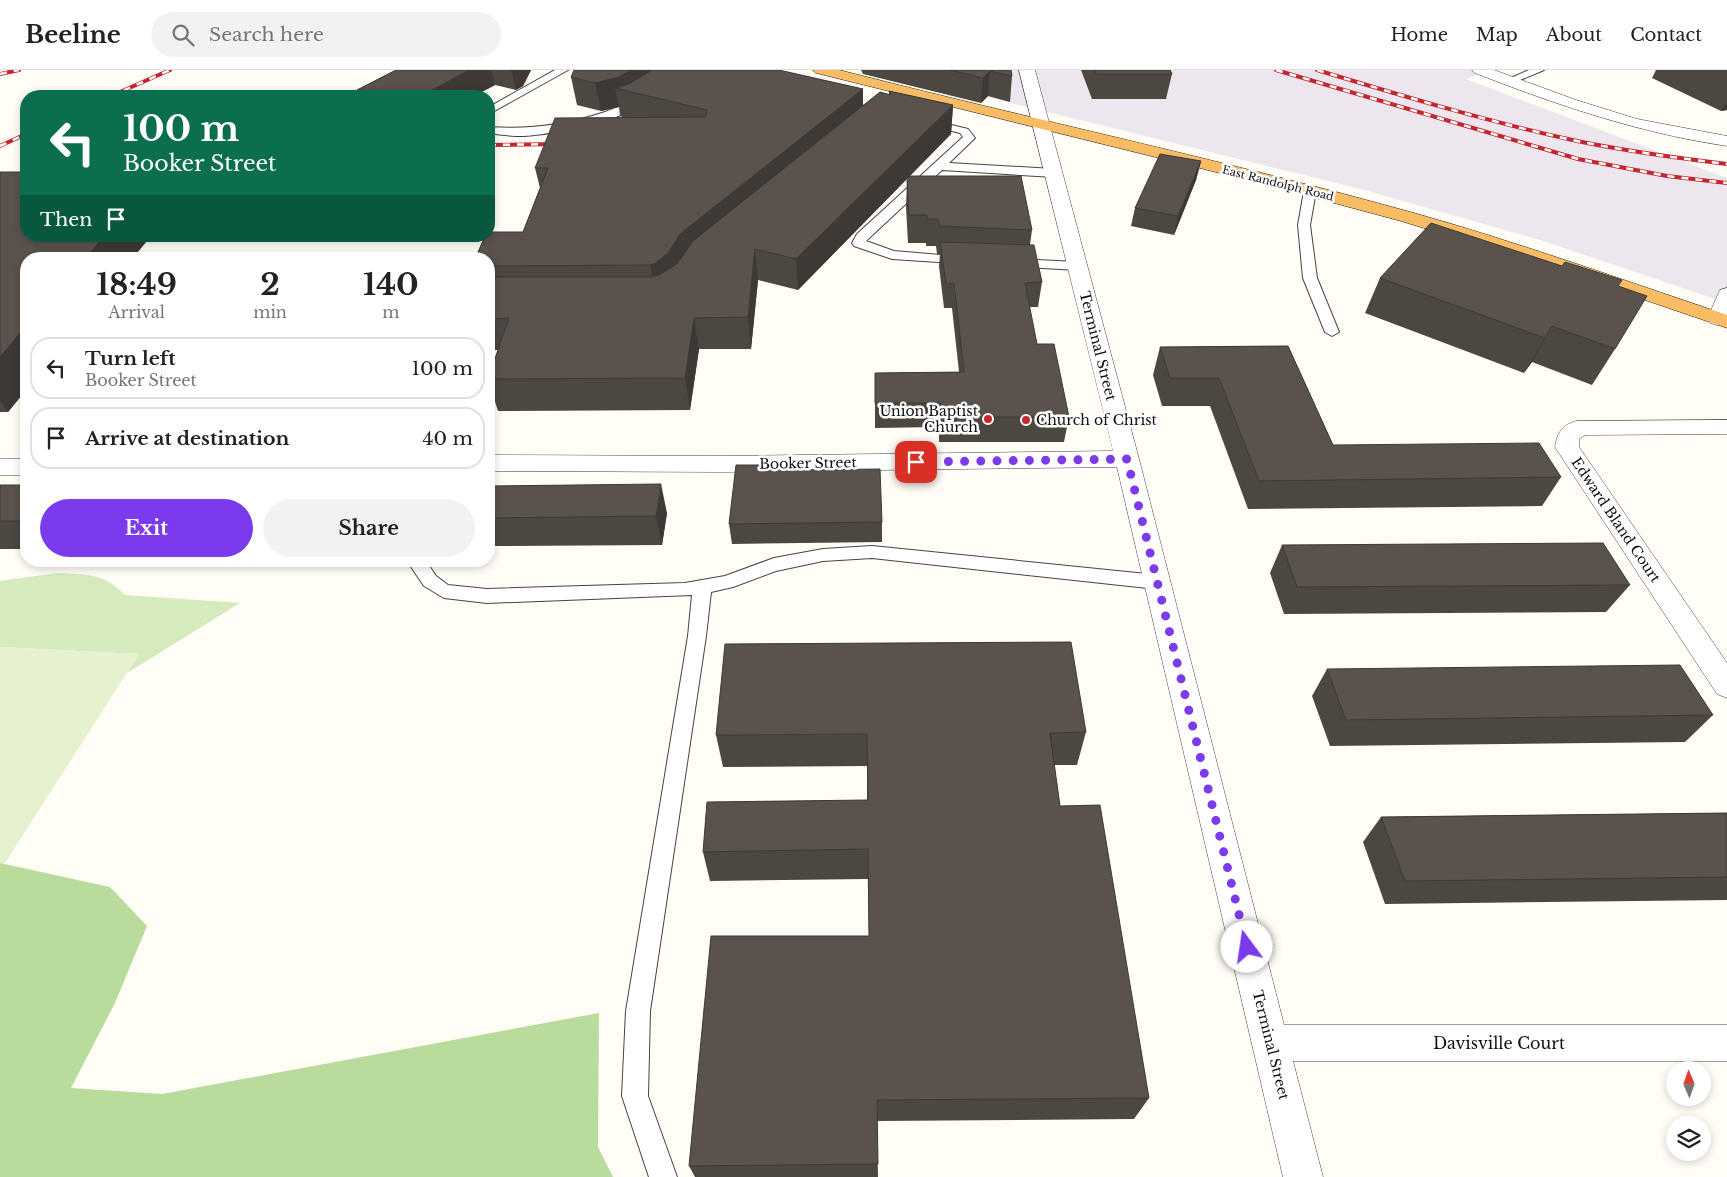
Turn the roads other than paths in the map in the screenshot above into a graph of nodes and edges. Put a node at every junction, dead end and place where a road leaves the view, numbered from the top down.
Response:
1 (562, 70) edge
2 (821, 70) edge
3 (1027, 70) edge
4 (1480, 70) edge
5 (1539, 70) edge
6 (1509, 82) junction
7 (652, 94) edge
8 (495, 108) edge
9 (917, 120) edge
10 (1040, 125) junction
11 (495, 130) edge
12 (1727, 142) edge
13 (938, 166) junction
14 (1054, 173) junction
15 (1310, 191) junction
16 (977, 262) edge
17 (1005, 263) edge
18 (1078, 266) junction
19 (1727, 294) edge
20 (1722, 321) edge
21 (1332, 332) dead end
22 (1727, 427) edge
23 (1127, 459) junction
24 (495, 463) edge
25 (0, 467) edge
26 (20, 467) edge
27 (420, 567) edge
28 (1157, 582) junction
29 (702, 587) junction
30 (1727, 686) edge
31 (1270, 1043) junction
32 (1727, 1043) edge
33 (663, 1177) edge
34 (1303, 1177) edge

1 - 8 lane
2 - 10 highway, East Randolph Road
3 - 10 street, Terminal Street
4 - 6 street
5 - 6 lane
6 - 12 street
7 - 11 lane
9 - 13 lane
10 - 14 street, Terminal Street
10 - 15 highway, East Randolph Road
13 - 14 lane
13 - 16 lane
14 - 18 street, Terminal Street
15 - 20 highway, East Randolph Road
15 - 21 lane
17 - 18 lane
18 - 23 street, Terminal Street
19 - 20 street
22 - 30 street, Edward Bland Court
23 - 24 street, Booker Street
23 - 28 street, Terminal Street
25 - 26 street
27 - 29 lane
28 - 29 lane
28 - 31 street, Terminal Street
29 - 33 lane
31 - 32 street, Davisville Court
31 - 34 street, Terminal Street

